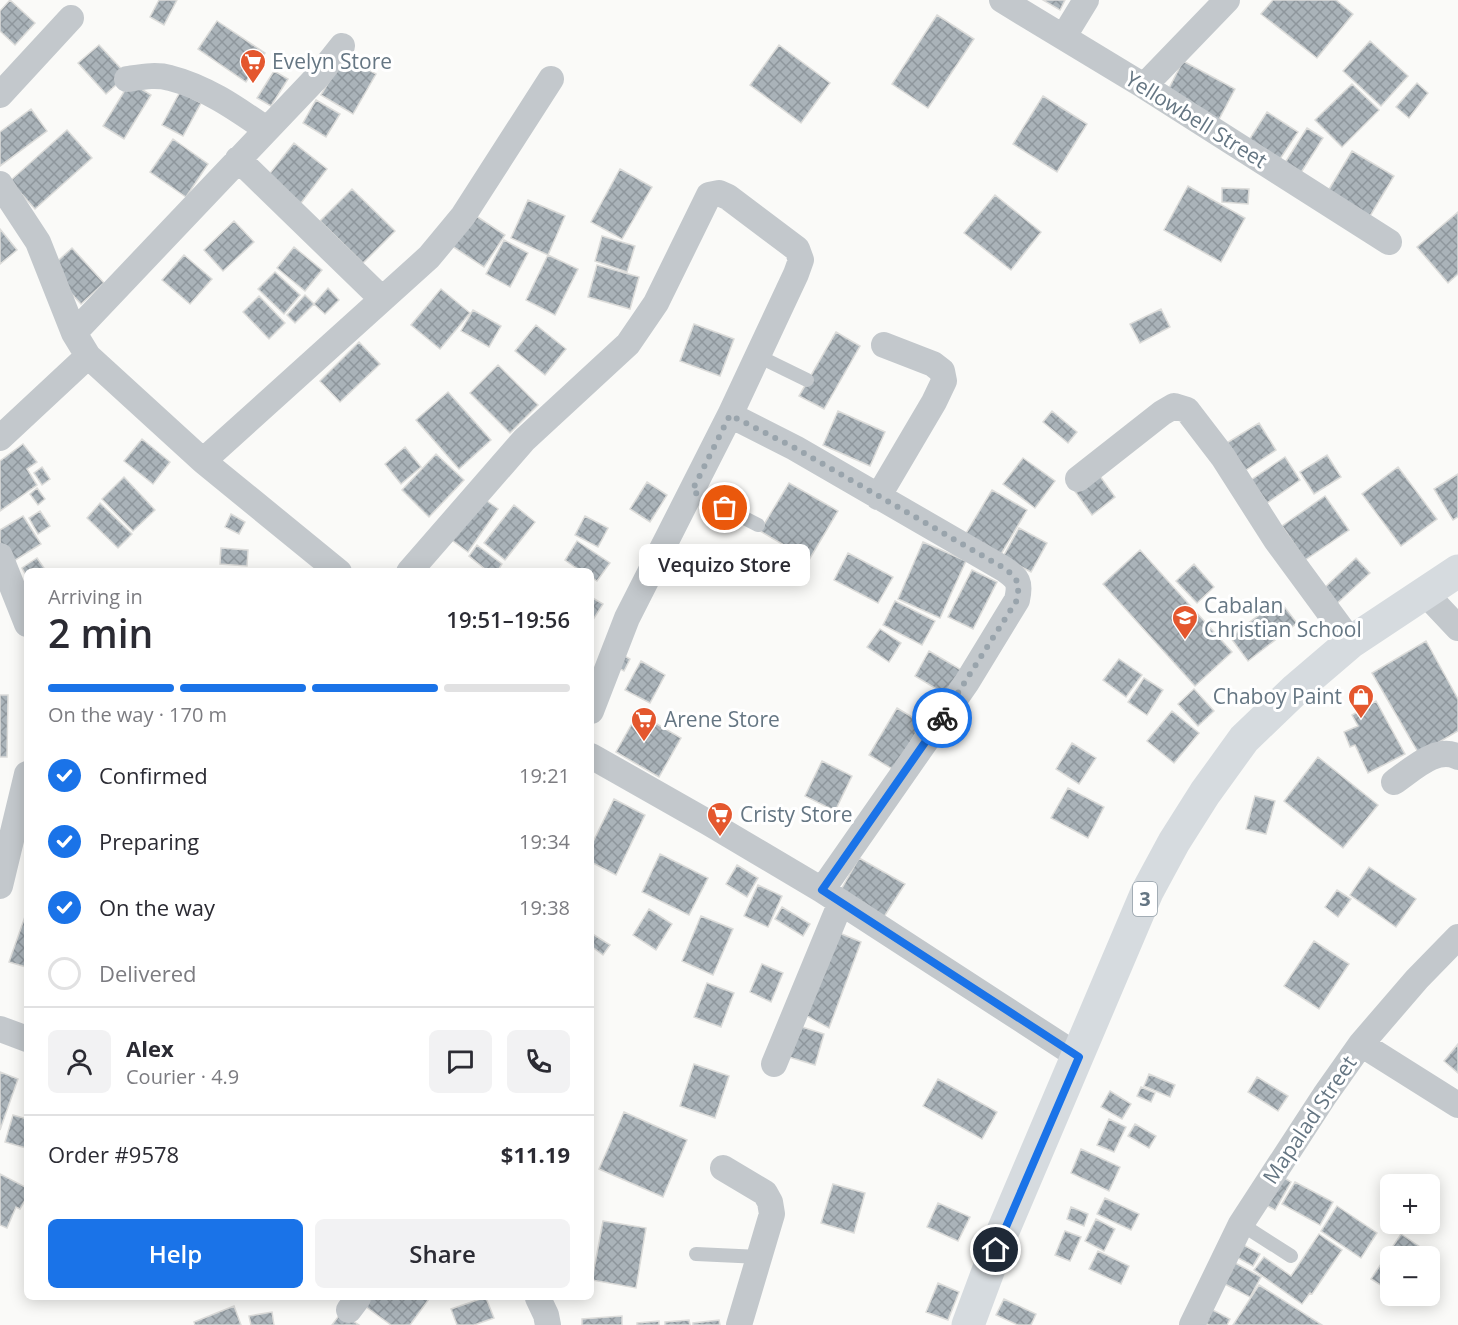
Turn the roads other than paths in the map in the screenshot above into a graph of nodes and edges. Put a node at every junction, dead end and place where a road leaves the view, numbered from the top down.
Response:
1 (1002, 0) edge
2 (1086, 0) edge
3 (1227, 0) edge
4 (71, 18) dead end
5 (1064, 36) junction
6 (342, 46) dead end
7 (127, 79) dead end
8 (551, 80) dead end
9 (1144, 86) junction
10 (0, 95) edge
11 (266, 129) junction
12 (238, 159) junction
13 (0, 184) edge
14 (1389, 242) dead end
15 (381, 298) junction
16 (74, 333) junction
17 (884, 345) dead end
18 (88, 356) junction
19 (758, 356) junction
20 (807, 380) dead end
21 (730, 415) junction
22 (0, 438) edge
23 (204, 461) junction
24 (1078, 479) dead end
25 (692, 491) junction
26 (878, 497) junction
27 (758, 525) dead end
28 (0, 556) edge
29 (334, 568) edge
30 (412, 568) edge
31 (1458, 571) edge
32 (1425, 593) junction
33 (24, 616) edge
34 (1458, 628) edge
35 (1351, 642) junction
36 (594, 703) edge
37 (1458, 757) edge
38 (594, 758) edge
39 (1394, 782) dead end
40 (24, 786) edge
41 (0, 886) edge
42 (831, 896) junction
43 (1458, 937) edge
44 (0, 1029) edge
45 (24, 1039) edge
46 (1361, 1044) junction
47 (1079, 1057) junction
48 (774, 1064) dead end
49 (1458, 1105) edge
50 (723, 1168) dead end
51 (1241, 1224) junction
52 (696, 1254) dead end
53 (1290, 1256) dead end
54 (760, 1257) junction
55 (539, 1300) edge
56 (548, 1325) edge
57 (739, 1325) edge
58 (968, 1325) edge
59 (1192, 1325) edge

1 - 5 street, Yellowbell Street
2 - 5 street
3 - 9 street
4 - 10 street
5 - 9 street, Yellowbell Street
6 - 11 street
7 - 11 street
8 - 15 street
9 - 14 street, Yellowbell Street
11 - 12 street
12 - 15 street
12 - 16 street
13 - 16 street
15 - 23 street
16 - 18 street
17 - 26 street
18 - 22 street
18 - 23 street
19 - 20 lane
19 - 21 street
19 - 30 street
21 - 25 street
21 - 26 street
23 - 29 street
24 - 35 street
25 - 27 lane
25 - 36 street
26 - 42 street
28 - 33 street
31 - 32 highway, 3
32 - 34 street
32 - 35 highway, 3
35 - 47 highway, 3
37 - 39 street
38 - 42 street
40 - 41 street
42 - 47 street
42 - 48 street
43 - 46 street, Mapalad Street
44 - 45 street
46 - 49 street
46 - 51 street, Mapalad Street
47 - 58 highway, 3
50 - 54 street
51 - 53 lane
51 - 59 street, Mapalad Street
52 - 54 lane
54 - 57 street
55 - 56 street

